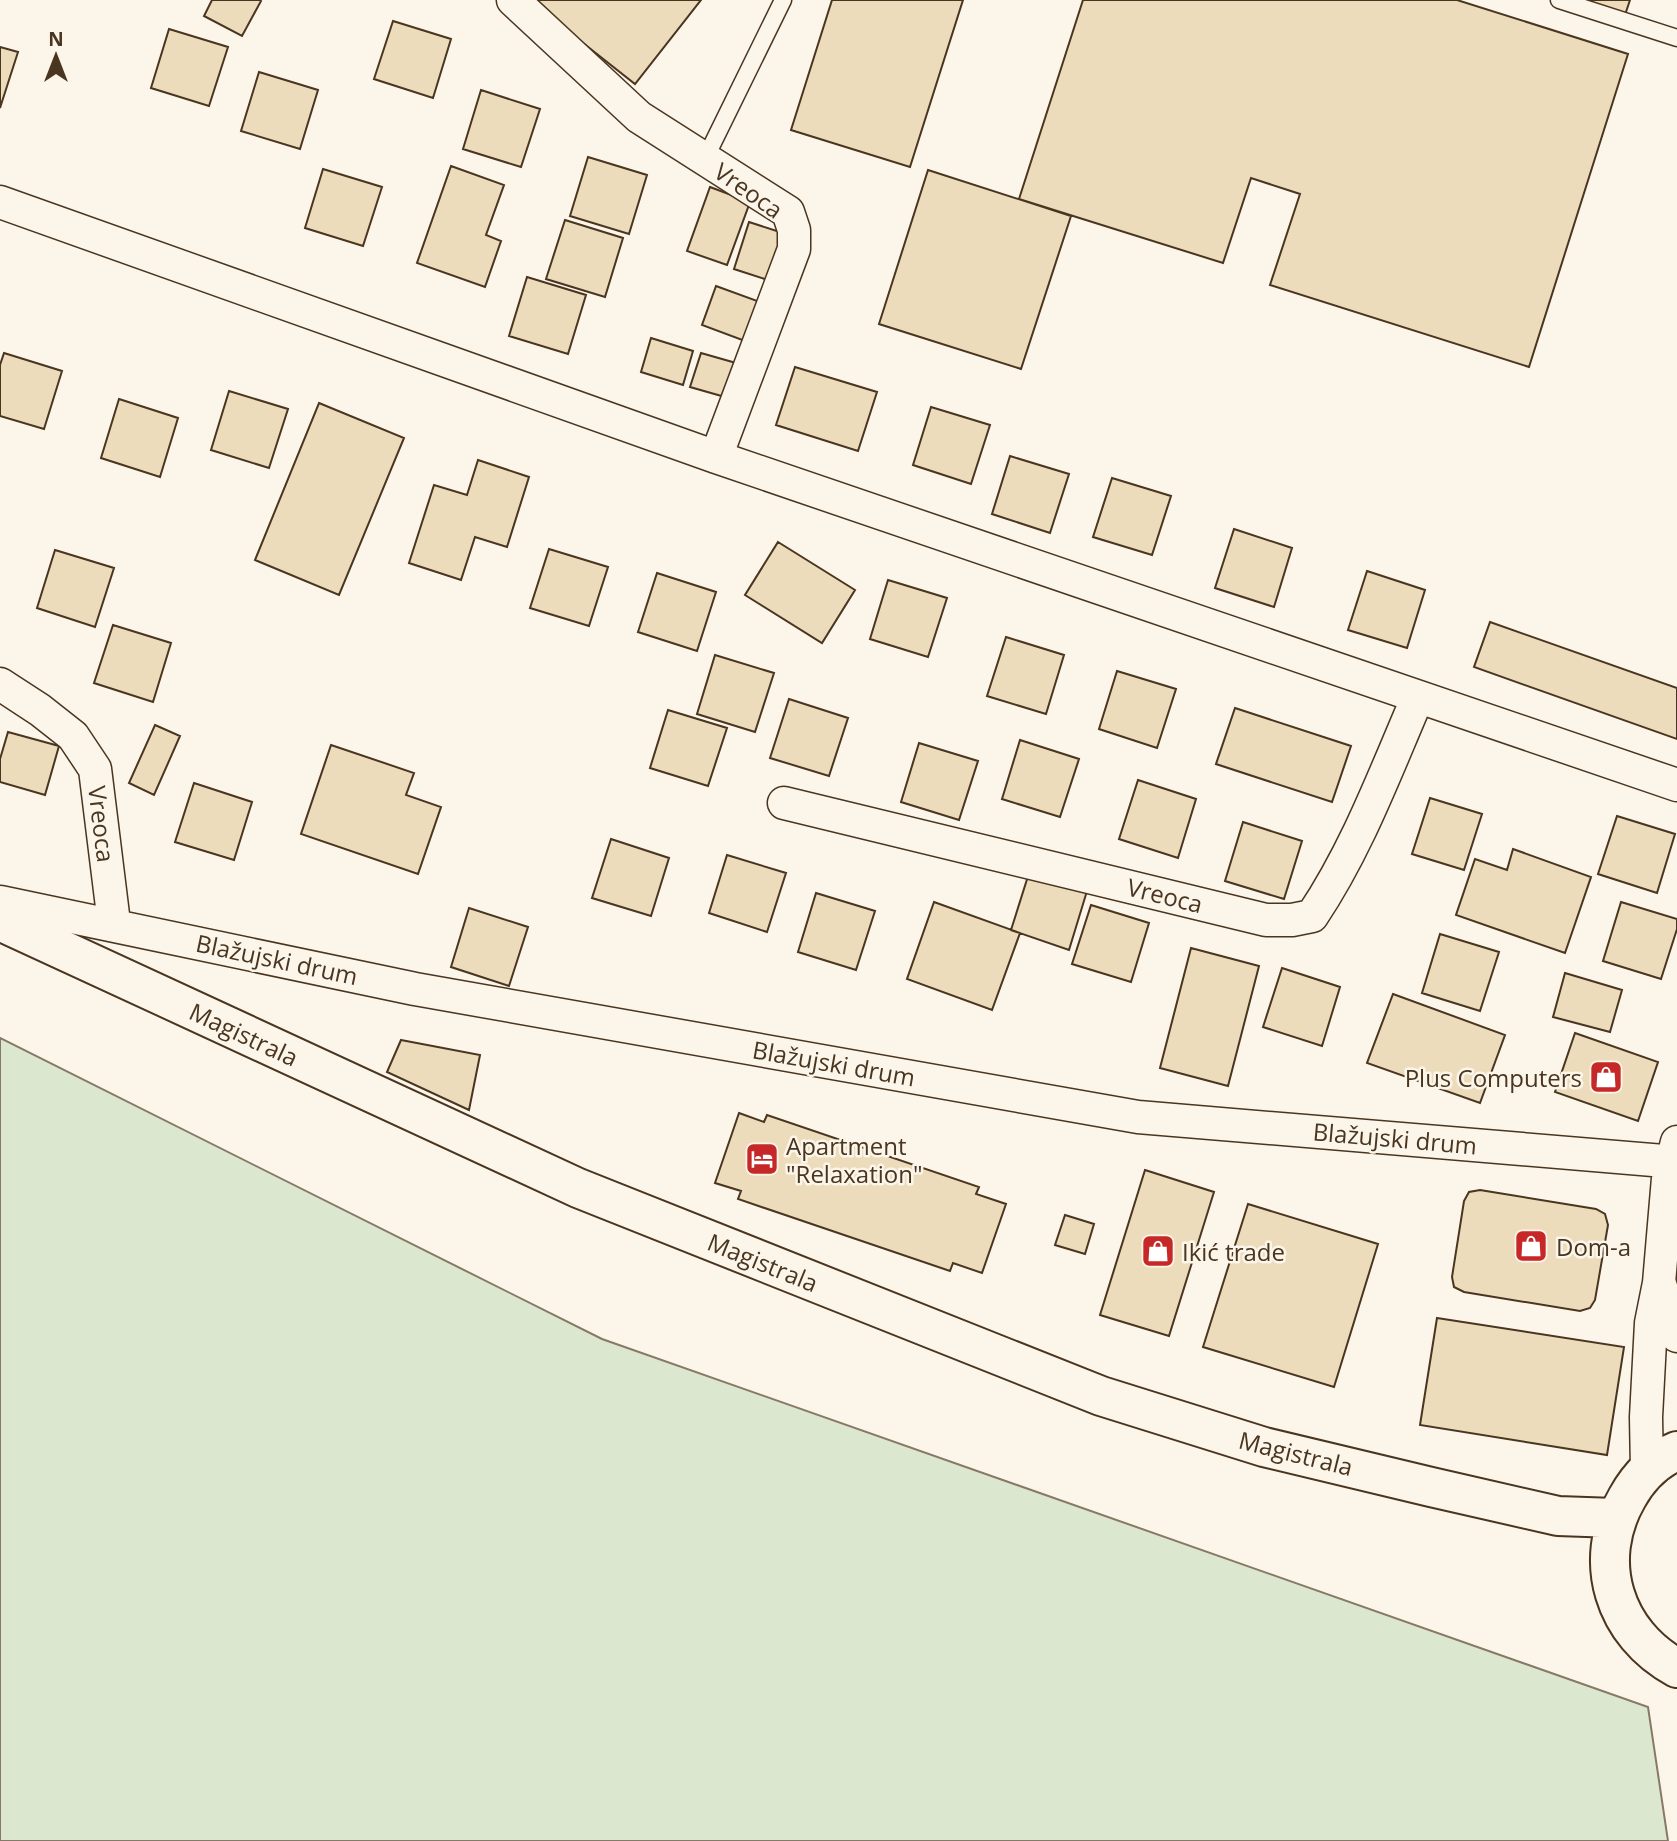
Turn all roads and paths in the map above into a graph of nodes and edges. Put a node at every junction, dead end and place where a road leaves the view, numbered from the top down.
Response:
1 (513, 0) edge
2 (783, 0) edge
3 (1559, 0) edge
4 (1677, 38) edge
5 (705, 159) junction
6 (0, 202) edge
7 (716, 457) junction
8 (0, 684) edge
9 (1417, 699) junction
10 (1677, 785) edge
11 (784, 803) dead end
12 (0, 902) edge
13 (0, 921) edge
14 (114, 923) junction
15 (1675, 1154) edge
16 (1659, 1283) junction
17 (1677, 1336) edge
18 (1662, 1461) edge
19 (1558, 1516) junction
20 (1615, 1518) junction
21 (1608, 1556) junction
22 (1677, 1668) edge

1 - 5 street, Vreoca
2 - 5 lane
3 - 4 lane
5 - 7 street, Vreoca
6 - 7 street
7 - 9 street
8 - 14 street, Vreoca
9 - 10 street
9 - 11 street, Vreoca
12 - 14 street, Blažujski drum
13 - 19 main road, Magistrala
14 - 15 street, Blažujski drum
15 - 16 street
16 - 17 street
16 - 18 street
18 - 20 main road
19 - 20 main road
19 - 21 main road
20 - 21 main road
21 - 22 main road

